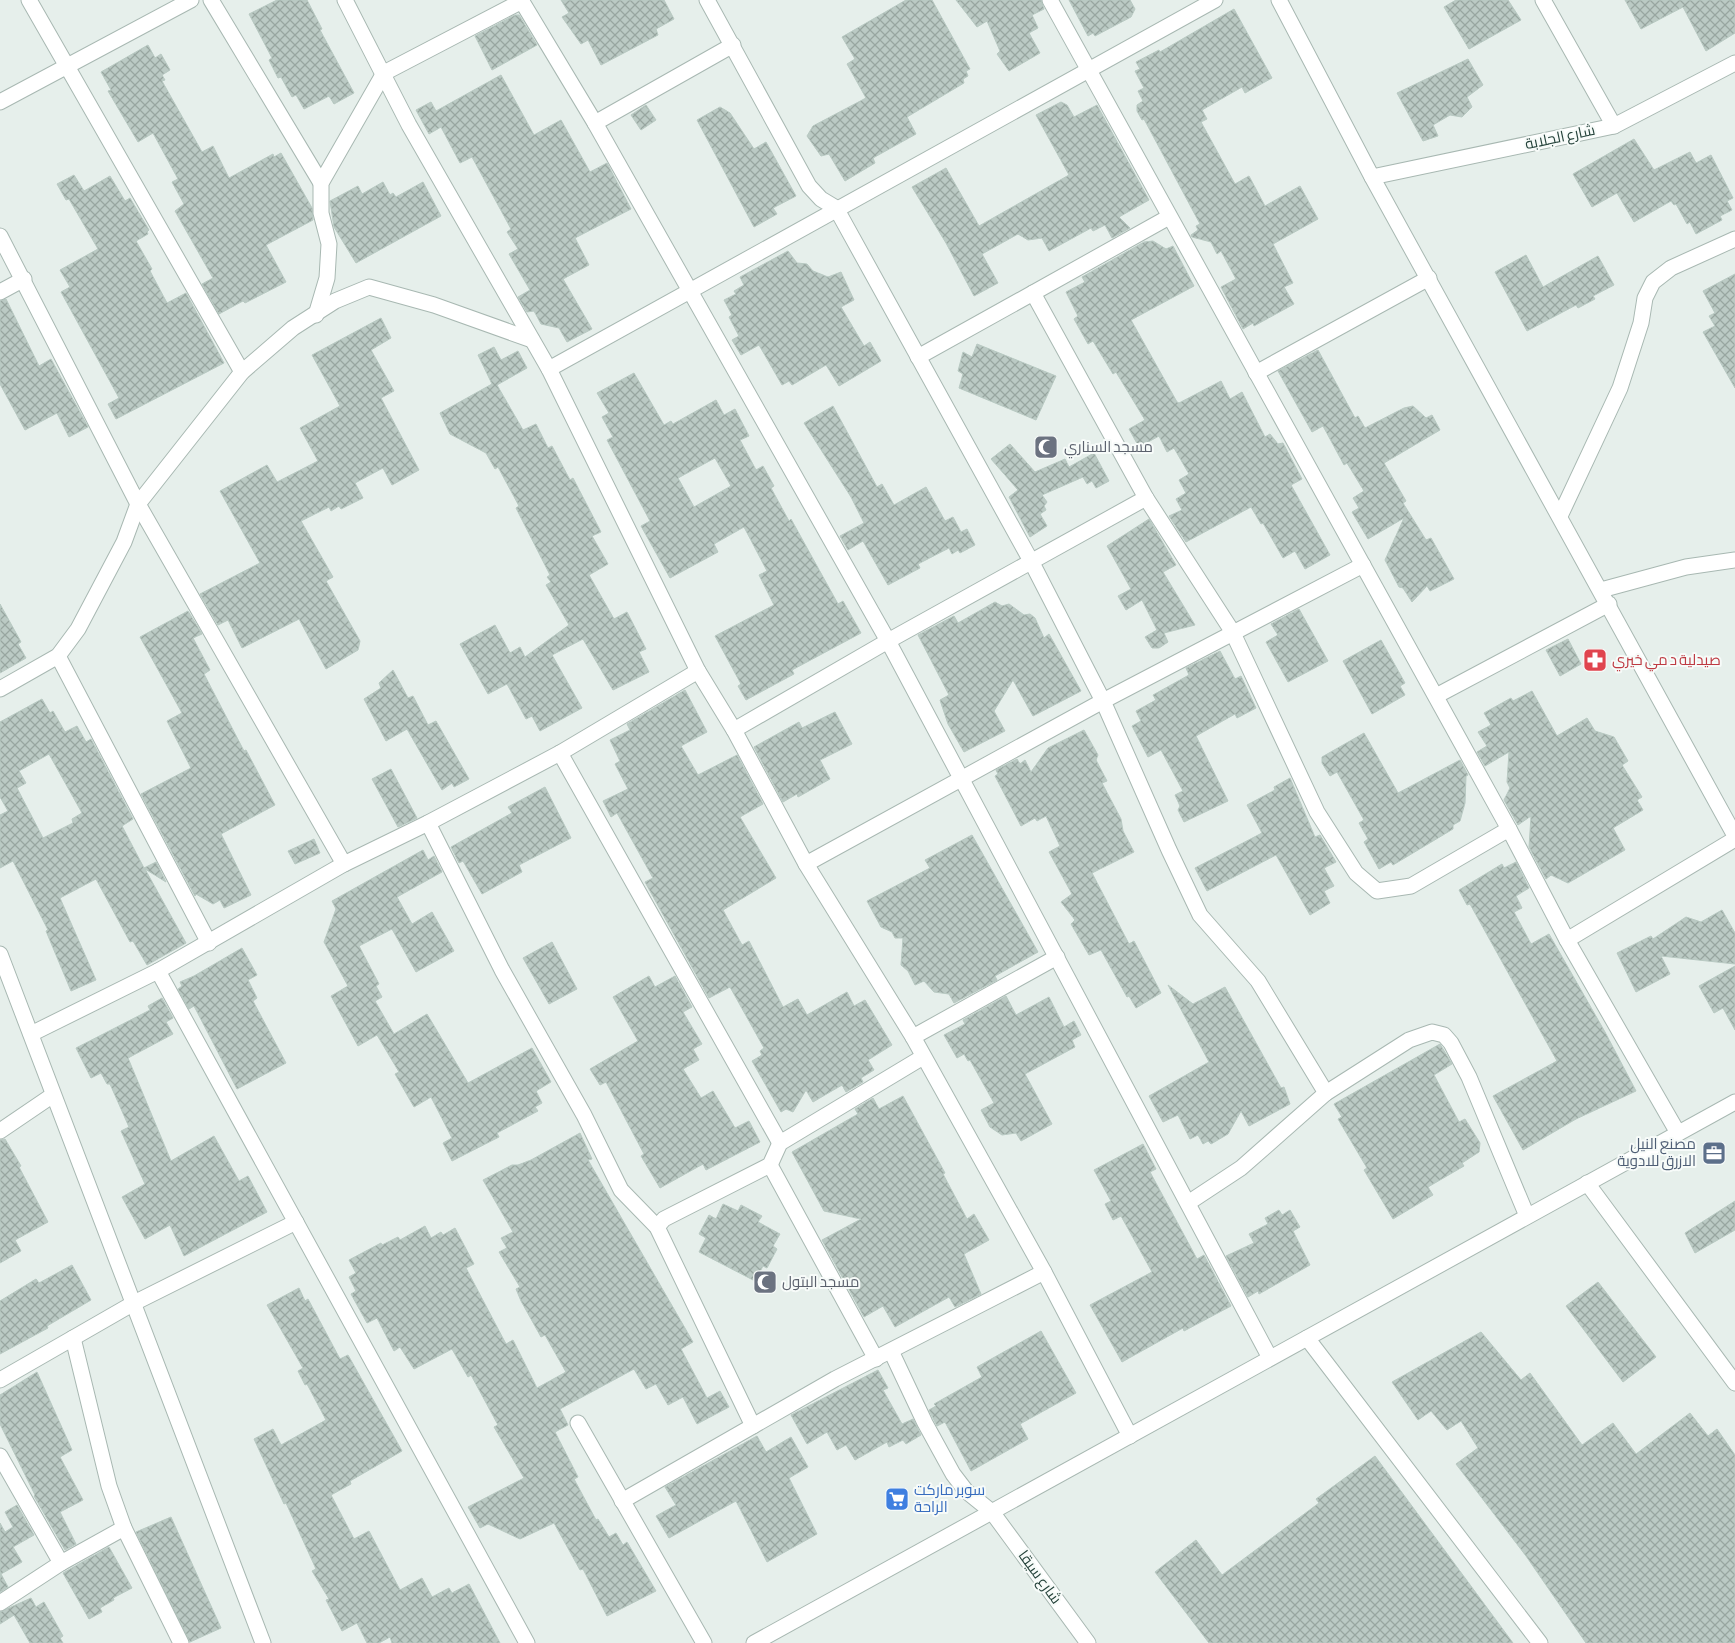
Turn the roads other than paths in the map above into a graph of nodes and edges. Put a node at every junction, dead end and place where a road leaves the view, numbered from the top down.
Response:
1 (29, 0) edge
2 (191, 0) edge
3 (211, 0) edge
4 (345, 0) edge
5 (707, 0) edge
6 (1050, 0) edge
7 (1215, 0) edge
8 (1279, 0) edge
9 (1543, 0) edge
10 (522, 1) edge
11 (733, 45) junction
12 (1735, 63) edge
13 (67, 67) junction
14 (1088, 70) junction
15 (384, 73) junction
16 (0, 102) edge
17 (595, 123) junction
18 (1614, 126) junction
19 (1372, 176) junction
20 (321, 183) junction
21 (836, 208) junction
22 (1169, 217) junction
23 (0, 236) edge
24 (1735, 239) edge
25 (1429, 278) junction
26 (24, 280) junction
27 (689, 291) junction
28 (0, 292) edge
29 (1033, 293) junction
30 (316, 315) junction
31 (532, 340) junction
32 (918, 357) junction
33 (549, 369) junction
34 (242, 372) junction
35 (1256, 373) junction
36 (1146, 498) junction
37 (138, 504) junction
38 (1560, 516) junction
39 (1735, 560) edge
40 (1031, 561) junction
41 (1362, 565) junction
42 (1601, 590) junction
43 (1609, 604) junction
44 (1232, 631) junction
45 (888, 641) junction
46 (58, 656) junction
47 (698, 671) junction
48 (0, 689) edge
49 (1436, 696) junction
50 (1103, 700) junction
51 (734, 730) junction
52 (560, 753) junction
53 (962, 779) junction
54 (428, 823) junction
55 (1509, 829) junction
56 (1735, 838) edge
57 (344, 864) junction
58 (806, 864) junction
59 (1567, 940) junction
60 (209, 943) junction
61 (0, 954) edge
62 (1057, 957) junction
63 (158, 971) junction
64 (31, 1034) junction
65 (913, 1037) junction
66 (923, 1057) junction
67 (1326, 1093) junction
68 (53, 1094) junction
69 (1735, 1102) edge
70 (0, 1131) edge
71 (1678, 1133) junction
72 (780, 1143) junction
73 (770, 1165) junction
74 (1587, 1183) junction
75 (1188, 1203) junction
76 (1527, 1216) junction
77 (296, 1222) junction
78 (657, 1226) junction
79 (1044, 1272) junction
80 (134, 1303) junction
81 (73, 1338) junction
82 (1307, 1338) junction
83 (891, 1351) junction
84 (876, 1358) junction
85 (1270, 1358) junction
86 (0, 1380) edge
87 (1735, 1383) edge
88 (578, 1423) dead end
89 (753, 1426) junction
90 (1130, 1436) junction
91 (0, 1456) edge
92 (622, 1501) junction
93 (992, 1512) junction
94 (124, 1528) junction
95 (61, 1563) junction
96 (0, 1603) edge
97 (181, 1643) edge
98 (263, 1643) edge
99 (527, 1643) edge
100 (704, 1643) edge
101 (754, 1643) edge
102 (1088, 1643) edge
103 (1540, 1643) edge

1 - 13 street
2 - 13 street
3 - 20 street
4 - 15 street
5 - 11 street
6 - 14 street
7 - 14 street
8 - 19 street
9 - 18 street
10 - 15 street
10 - 17 street
11 - 17 street
11 - 21 street
12 - 18 street, شارع الجلابة
13 - 16 street
13 - 34 street
14 - 21 street
14 - 22 street
15 - 20 street
15 - 31 street
17 - 27 street
18 - 19 street, شارع الجلابة
19 - 25 street
20 - 30 street
21 - 27 street
21 - 32 street
22 - 29 street
22 - 35 street
23 - 26 street
24 - 38 street
25 - 35 street
25 - 38 street
26 - 28 street
26 - 37 street
27 - 33 street
27 - 45 street
29 - 32 street
29 - 36 street
30 - 31 street
30 - 34 street
31 - 33 street
32 - 40 street
33 - 47 street
34 - 37 street
35 - 41 street
36 - 40 street
36 - 44 street
37 - 46 street
37 - 57 street
38 - 42 street
39 - 42 street
40 - 45 street
40 - 50 street
41 - 44 street
41 - 49 street
42 - 43 street
43 - 49 street
43 - 56 street
44 - 50 street
44 - 55 street
45 - 51 street
45 - 53 street
46 - 48 street
46 - 60 street
47 - 51 street
47 - 52 street
49 - 55 street
50 - 53 street
50 - 67 street
51 - 58 street
52 - 54 street
52 - 72 street
53 - 58 street
53 - 62 street
54 - 57 street
54 - 78 street
55 - 59 street
56 - 59 street
57 - 60 street
58 - 65 street
59 - 71 street
60 - 63 street
61 - 64 street
62 - 65 street
62 - 75 street
63 - 64 street
63 - 77 street
64 - 68 street
65 - 66 street
66 - 72 street
66 - 79 street
67 - 75 street
67 - 76 street
68 - 70 street
68 - 80 street
69 - 71 street
71 - 74 street
72 - 73 street
73 - 78 street
73 - 84 street
74 - 76 street
74 - 87 street
75 - 85 street
76 - 82 street
77 - 80 street
77 - 99 street
78 - 89 street
79 - 83 street
79 - 90 street
80 - 81 street
80 - 98 street
81 - 86 street
81 - 94 street
82 - 85 street
82 - 103 street
83 - 84 street
83 - 93 street, شارع سيقا
84 - 89 street
85 - 90 street
88 - 92 street
89 - 92 street
90 - 93 street
91 - 95 street
92 - 100 street
93 - 101 street
93 - 102 street, شارع سيقا
94 - 95 street
94 - 97 street
95 - 96 street

